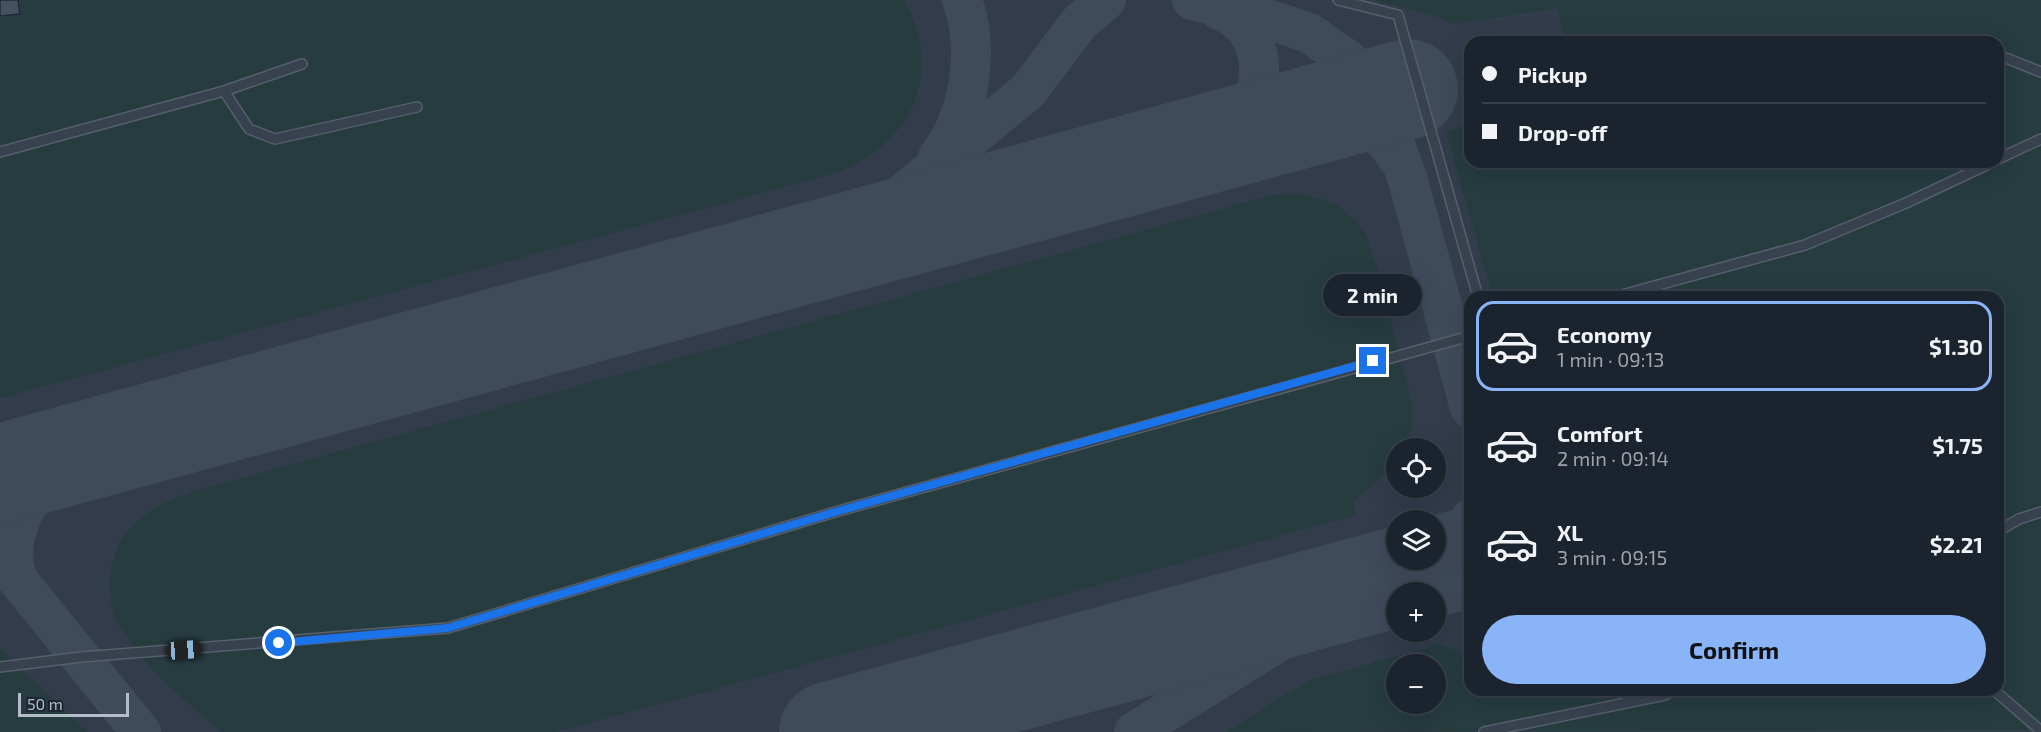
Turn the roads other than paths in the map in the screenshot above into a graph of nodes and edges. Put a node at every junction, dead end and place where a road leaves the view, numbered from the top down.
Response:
1 (1338, 0) edge
2 (2004, 57) edge
3 (302, 64) dead end
4 (2041, 72) edge
5 (224, 91) junction
6 (417, 107) dead end
7 (2041, 139) edge
8 (0, 152) edge
9 (2004, 156) edge
10 (1980, 168) edge
11 (1476, 291) edge
12 (1636, 291) edge
13 (1464, 338) edge
14 (2041, 512) edge
15 (2004, 528) edge
16 (0, 667) edge
17 (1626, 696) edge
18 (1652, 696) edge
19 (2001, 696) edge
20 (1628, 702) junction
21 (2041, 731) edge
22 (1485, 732) edge

1 - 11 lane
2 - 4 lane
3 - 5 lane
5 - 6 lane
5 - 8 lane
7 - 9 lane
10 - 12 lane
13 - 16 lane
14 - 15 lane
17 - 20 lane
18 - 20 lane
19 - 21 lane
20 - 22 lane

